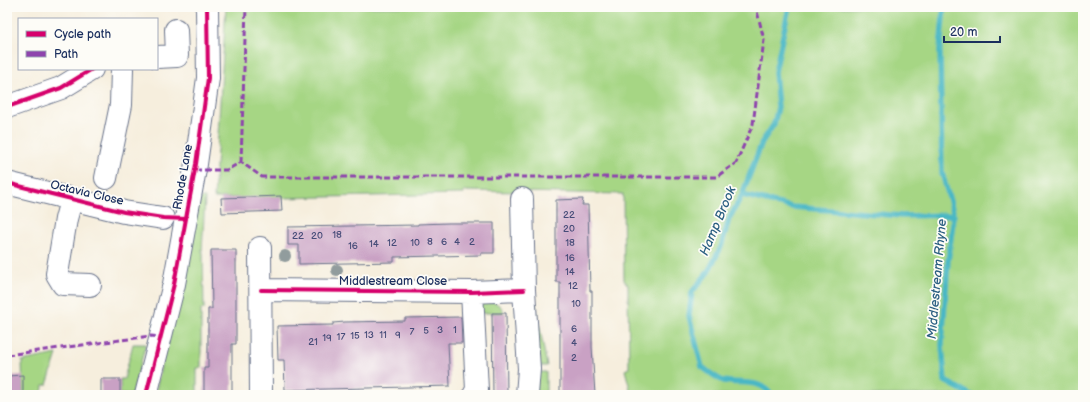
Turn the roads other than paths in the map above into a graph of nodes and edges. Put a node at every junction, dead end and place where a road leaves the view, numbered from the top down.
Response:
1 (207, 7) edge
2 (176, 30) dead end
3 (158, 57) edge
4 (90, 70) edge
5 (122, 70) edge
6 (7, 107) edge
7 (106, 178) dead end
8 (7, 183) edge
9 (522, 199) dead end
10 (71, 200) junction
11 (163, 218) dead end
12 (260, 248) dead end
13 (90, 285) dead end
14 (262, 290) junction
15 (524, 290) junction
16 (472, 292) junction
17 (146, 395) edge
18 (261, 395) edge
19 (474, 395) edge
20 (527, 395) edge

1 - 17 street, Rhode Lane
2 - 3 street
4 - 6 street
5 - 7 street
8 - 10 street, Octavia Close
9 - 15 street
10 - 11 street, Octavia Close
10 - 13 street
12 - 14 street
14 - 16 street, Middlestream Close
14 - 18 street
15 - 16 street, Middlestream Close
15 - 20 street
16 - 19 street

